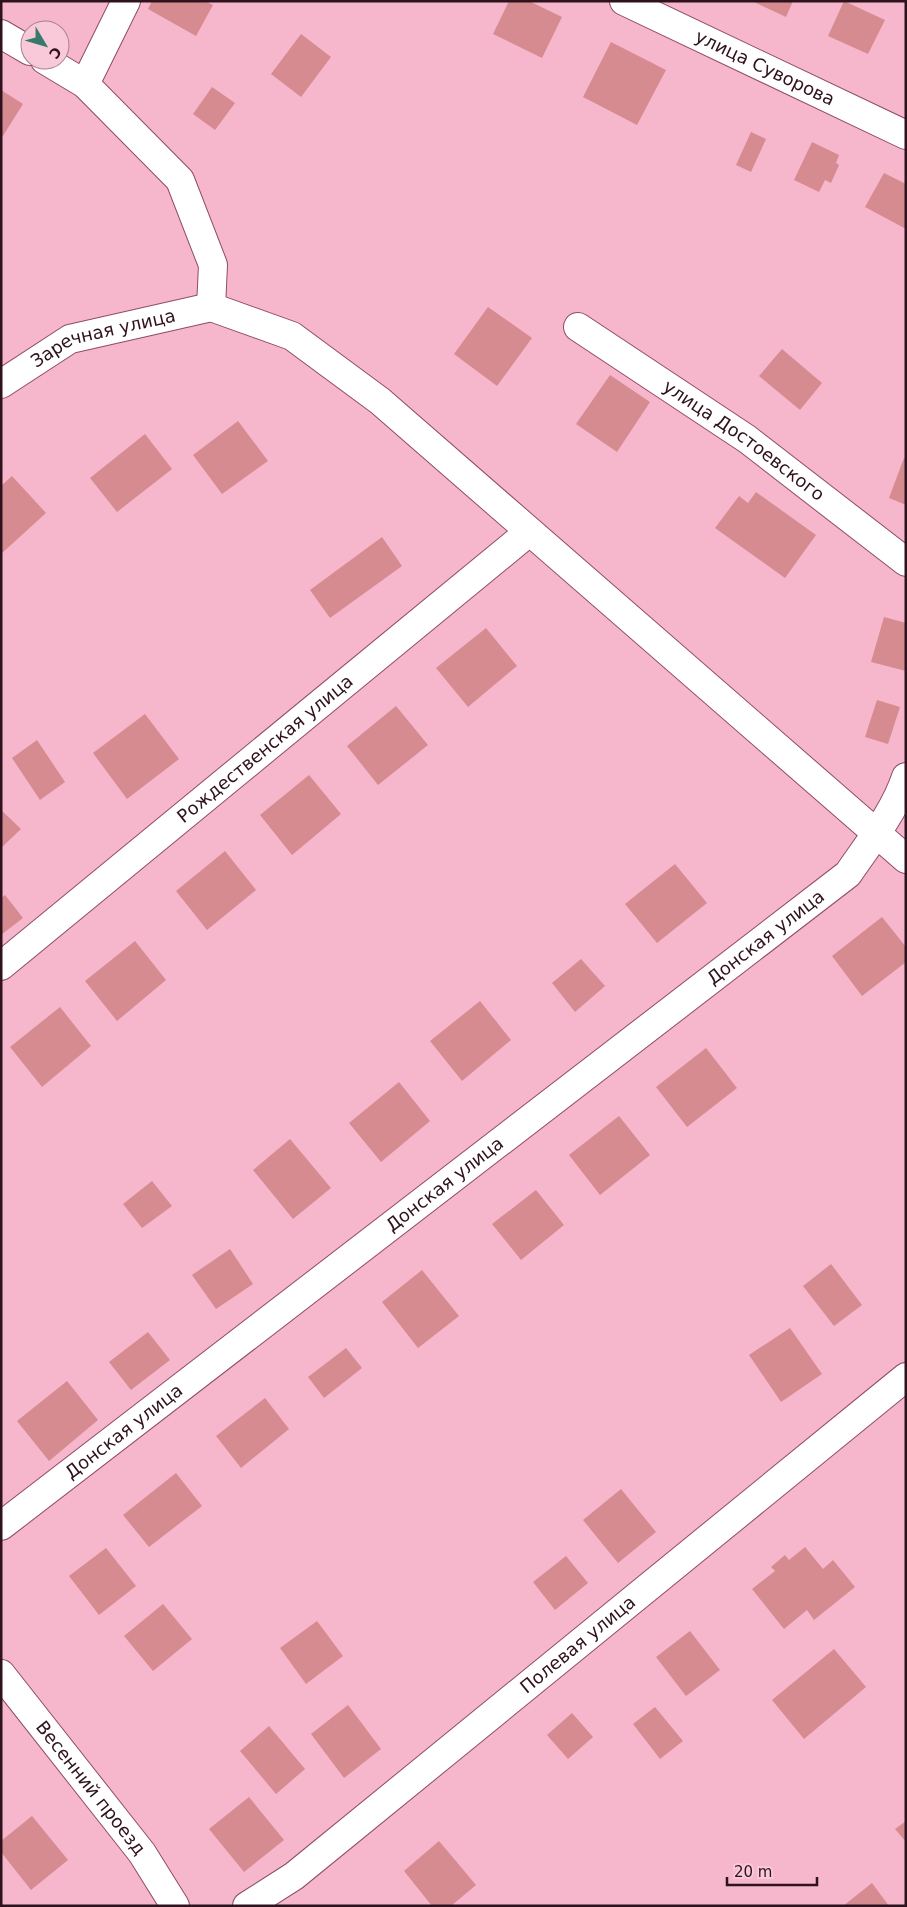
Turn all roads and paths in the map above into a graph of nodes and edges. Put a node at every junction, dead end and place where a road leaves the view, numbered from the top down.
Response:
1 (126, 1) edge
2 (624, 1) edge
3 (1, 34) edge
4 (20, 45) edge
5 (62, 70) edge
6 (85, 84) junction
7 (906, 135) edge
8 (211, 307) junction
9 (578, 327) dead end
10 (1, 384) edge
11 (529, 532) junction
12 (906, 562) edge
13 (906, 777) edge
14 (876, 833) junction
15 (906, 858) edge
16 (1, 966) edge
17 (906, 1377) edge
18 (1, 1526) edge
19 (1, 1674) edge
20 (176, 1906) edge
21 (247, 1906) edge

1 - 6 street
2 - 7 street, улица Суворова
3 - 4 street
5 - 6 street
6 - 8 street
8 - 10 street, Заречная улица
8 - 11 street
9 - 12 street, улица Достоевского
11 - 14 street
11 - 16 street, Рождественская улица
13 - 14 street, Донская улица
14 - 15 street
14 - 18 street, Донская улица
17 - 21 street, Полевая улица
19 - 20 street, Весенний проезд

